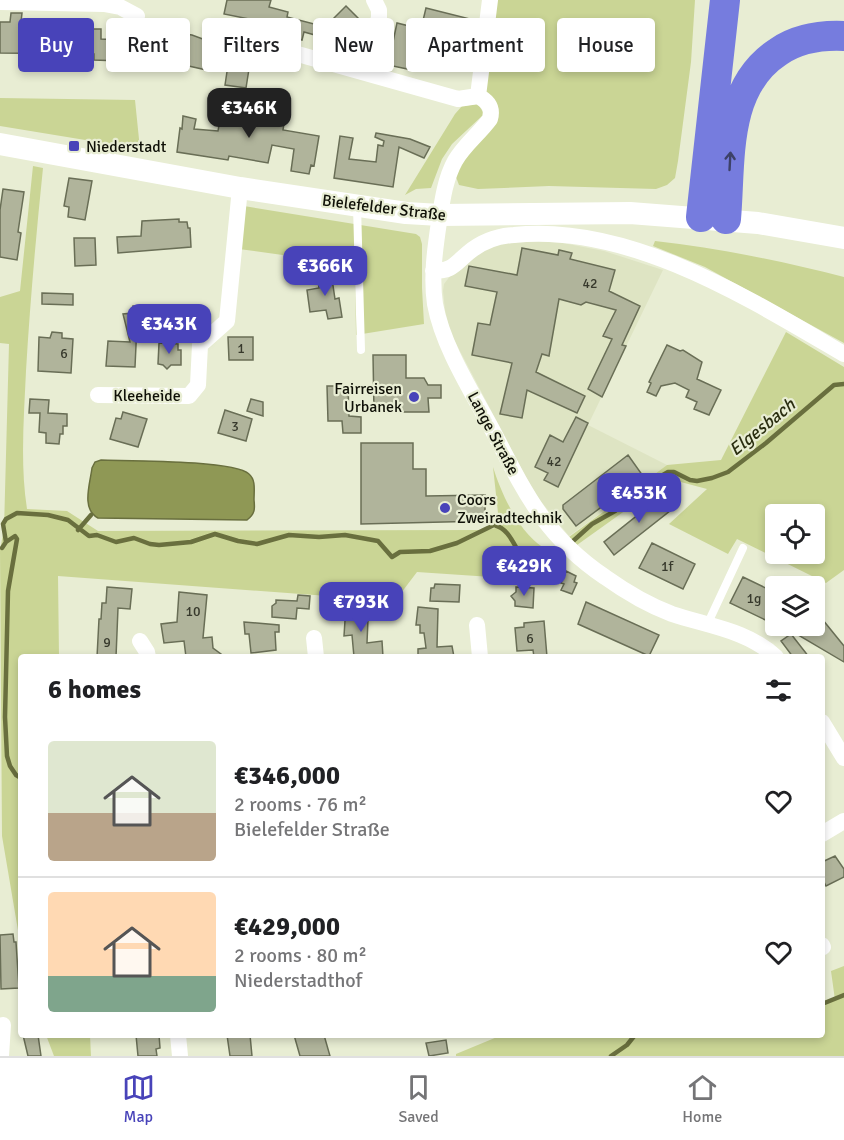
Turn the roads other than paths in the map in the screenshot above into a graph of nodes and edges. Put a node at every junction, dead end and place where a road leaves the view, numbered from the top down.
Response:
1 (374, 0) edge
2 (490, 0) edge
3 (725, 0) edge
4 (0, 2) edge
5 (137, 16) dead end
6 (844, 36) edge
7 (301, 55) edge
8 (366, 73) junction
9 (478, 96) junction
10 (0, 144) edge
11 (240, 188) junction
12 (357, 206) junction
13 (440, 215) junction
14 (714, 218) junction
15 (844, 238) edge
16 (433, 272) junction
17 (361, 350) dead end
18 (844, 354) edge
19 (98, 395) dead end
20 (743, 548) dead end
21 (477, 625) dead end
22 (707, 625) junction
23 (314, 638) dead end
24 (140, 641) dead end
25 (147, 654) edge
26 (316, 654) edge
27 (480, 654) edge
28 (773, 654) edge
29 (825, 727) edge
30 (844, 758) edge
31 (844, 821) edge
32 (825, 832) edge
33 (3, 1025) dead end
34 (178, 1038) edge
35 (1, 1056) edge
36 (180, 1056) edge

1 - 8 street
2 - 9 street
3 - 14 highway
4 - 5 street
14 -> 6 highway
7 - 8 street
8 - 9 street
9 - 13 street, Lange Straße
10 - 11 main road, Bielefelder Straße
11 - 12 main road, Bielefelder Straße
11 - 19 street, Kleeheide
12 - 13 main road, Bielefelder Straße
12 - 17 lane
13 - 14 main road, Bielefelder Straße
13 - 16 street, Lange Straße
14 - 15 main road, Bielefelder Straße
16 - 18 street
16 - 22 street, Lange Straße
20 - 22 lane
21 - 27 street
22 - 28 street, Lange Straße
23 - 26 street
24 - 25 street
29 - 30 street
31 - 32 street
33 - 35 street
34 - 36 street

